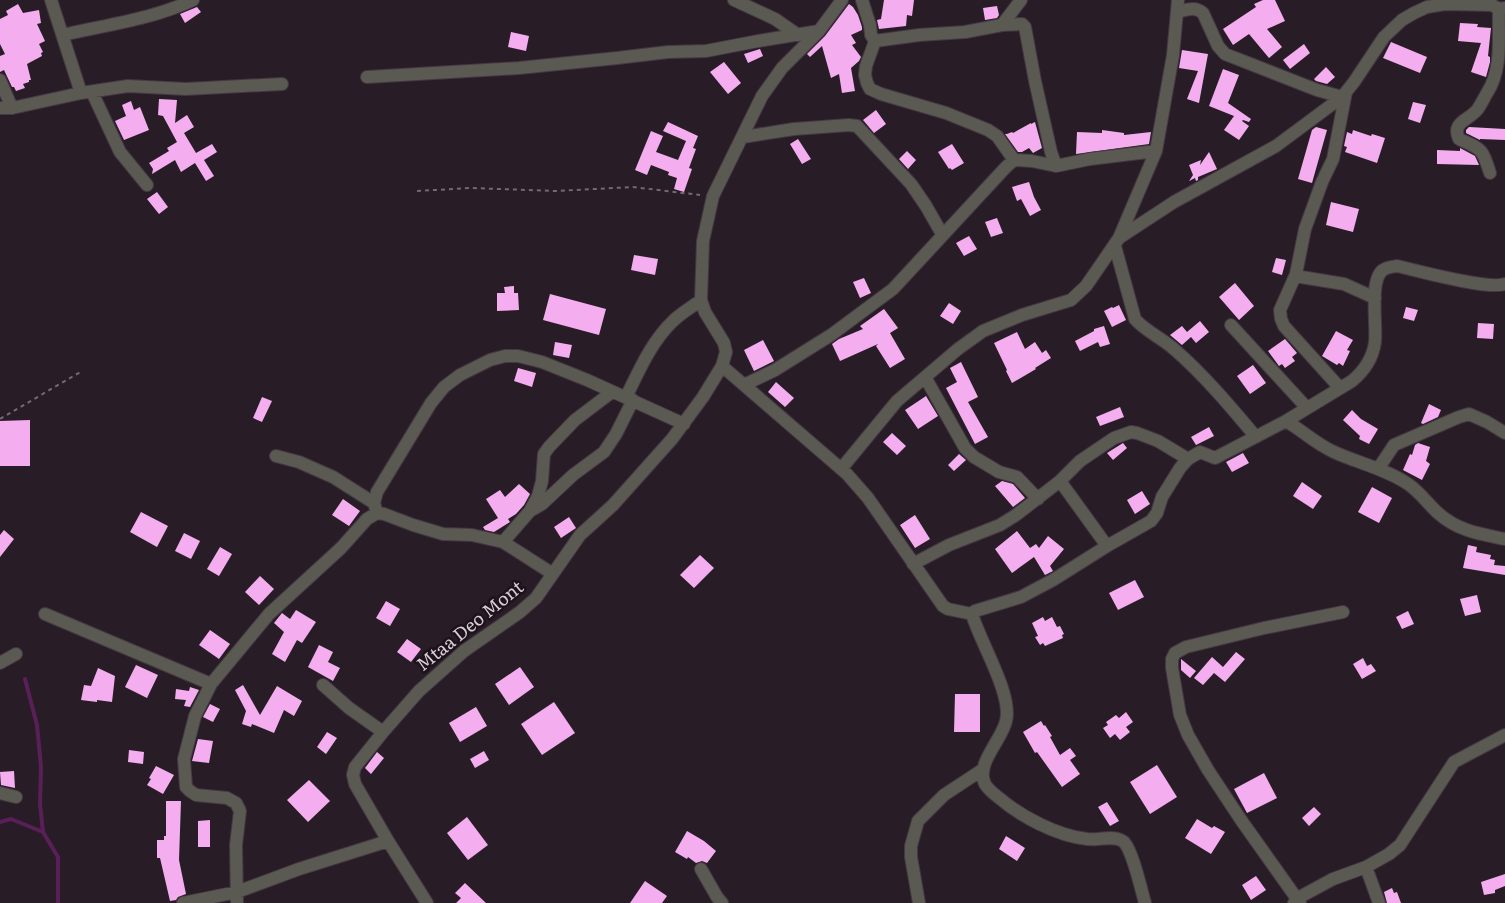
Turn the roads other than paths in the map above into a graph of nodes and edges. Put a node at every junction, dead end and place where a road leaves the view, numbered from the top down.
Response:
1 (51, 0) edge
2 (193, 0) edge
3 (734, 0) edge
4 (842, 0) edge
5 (862, 0) edge
6 (1021, 0) edge
7 (1178, 6) edge
8 (1497, 6) edge
9 (1002, 25) junction
10 (819, 31) junction
11 (62, 35) junction
12 (798, 35) junction
13 (875, 41) junction
14 (368, 77) dead end
15 (0, 80) edge
16 (282, 84) dead end
17 (87, 93) junction
18 (1344, 94) junction
19 (6, 108) edge
20 (743, 137) junction
21 (1156, 151) junction
22 (1014, 160) junction
23 (1056, 166) junction
24 (1490, 173) dead end
25 (146, 185) dead end
26 (942, 234) junction
27 (1117, 242) junction
28 (1295, 276) junction
29 (1505, 284) edge
30 (1375, 298) junction
31 (701, 300) junction
32 (1231, 325) dead end
33 (722, 366) junction
34 (925, 377) junction
35 (744, 385) junction
36 (1340, 388) junction
37 (612, 392) junction
38 (629, 399) junction
39 (1307, 408) junction
40 (1286, 421) junction
41 (684, 424) junction
42 (1505, 433) edge
43 (1256, 436) junction
44 (276, 456) dead end
45 (1188, 460) junction
46 (841, 469) junction
47 (1378, 469) junction
48 (1060, 481) junction
49 (1038, 499) junction
50 (375, 508) junction
51 (530, 510) junction
52 (1505, 539) edge
53 (504, 542) junction
54 (1107, 546) junction
55 (913, 564) junction
56 (553, 574) junction
57 (1343, 612) dead end
58 (45, 614) dead end
59 (972, 614) junction
60 (16, 654) dead end
61 (0, 663) edge
62 (212, 684) junction
63 (323, 685) dead end
64 (383, 732) junction
65 (1505, 735) edge
66 (982, 770) junction
67 (0, 794) edge
68 (16, 797) dead end
69 (388, 841) junction
70 (1366, 867) junction
71 (701, 869) dead end
72 (237, 897) edge
73 (1297, 901) edge
74 (183, 903) edge
75 (427, 903) edge
76 (722, 903) edge
77 (919, 903) edge
78 (1145, 903) edge
79 (1379, 903) edge

1 - 11 street
2 - 11 street
3 - 12 street
4 - 10 street
5 - 13 street
6 - 9 street
7 - 18 street
7 - 21 street
8 - 18 street
8 - 24 street
9 - 13 street
9 - 23 street
10 - 12 street
10 - 20 street
11 - 17 street
12 - 14 street
13 - 22 street
15 - 19 street
16 - 17 street
17 - 19 street
17 - 25 street
18 - 27 street
18 - 28 street
20 - 26 street
20 - 31 street
21 - 23 street
21 - 27 street
22 - 23 street
22 - 26 street
26 - 35 street
27 - 34 street
27 - 43 street
28 - 30 street
28 - 36 street
29 - 30 street
30 - 36 street
31 - 33 street
31 - 38 street
32 - 39 street
33 - 35 street
33 - 41 street, Mtaa Deo Mont
34 - 46 street
34 - 49 street
35 - 46 street
36 - 39 street
37 - 38 street
37 - 50 street
37 - 51 street
38 - 41 street
38 - 51 street
39 - 40 street
40 - 43 street
40 - 47 street
41 - 56 street, Mtaa Deo Mont
42 - 47 street
43 - 45 street
44 - 50 street
45 - 48 street
45 - 54 street
46 - 55 street
47 - 52 street
48 - 49 street
48 - 54 street
49 - 55 street
50 - 53 street
50 - 62 street
51 - 53 street
53 - 56 street
54 - 59 street
55 - 59 street
56 - 64 street, Mtaa Deo Mont
57 - 73 street
58 - 62 street
59 - 66 street
60 - 61 street
62 - 72 street
63 - 64 street
64 - 69 street, Mtaa Deo Mont
65 - 70 street
66 - 77 street
66 - 78 street
67 - 68 street
69 - 72 street
69 - 75 street, Mtaa Deo Mont
70 - 73 street
70 - 79 street
71 - 76 street
72 - 74 street

